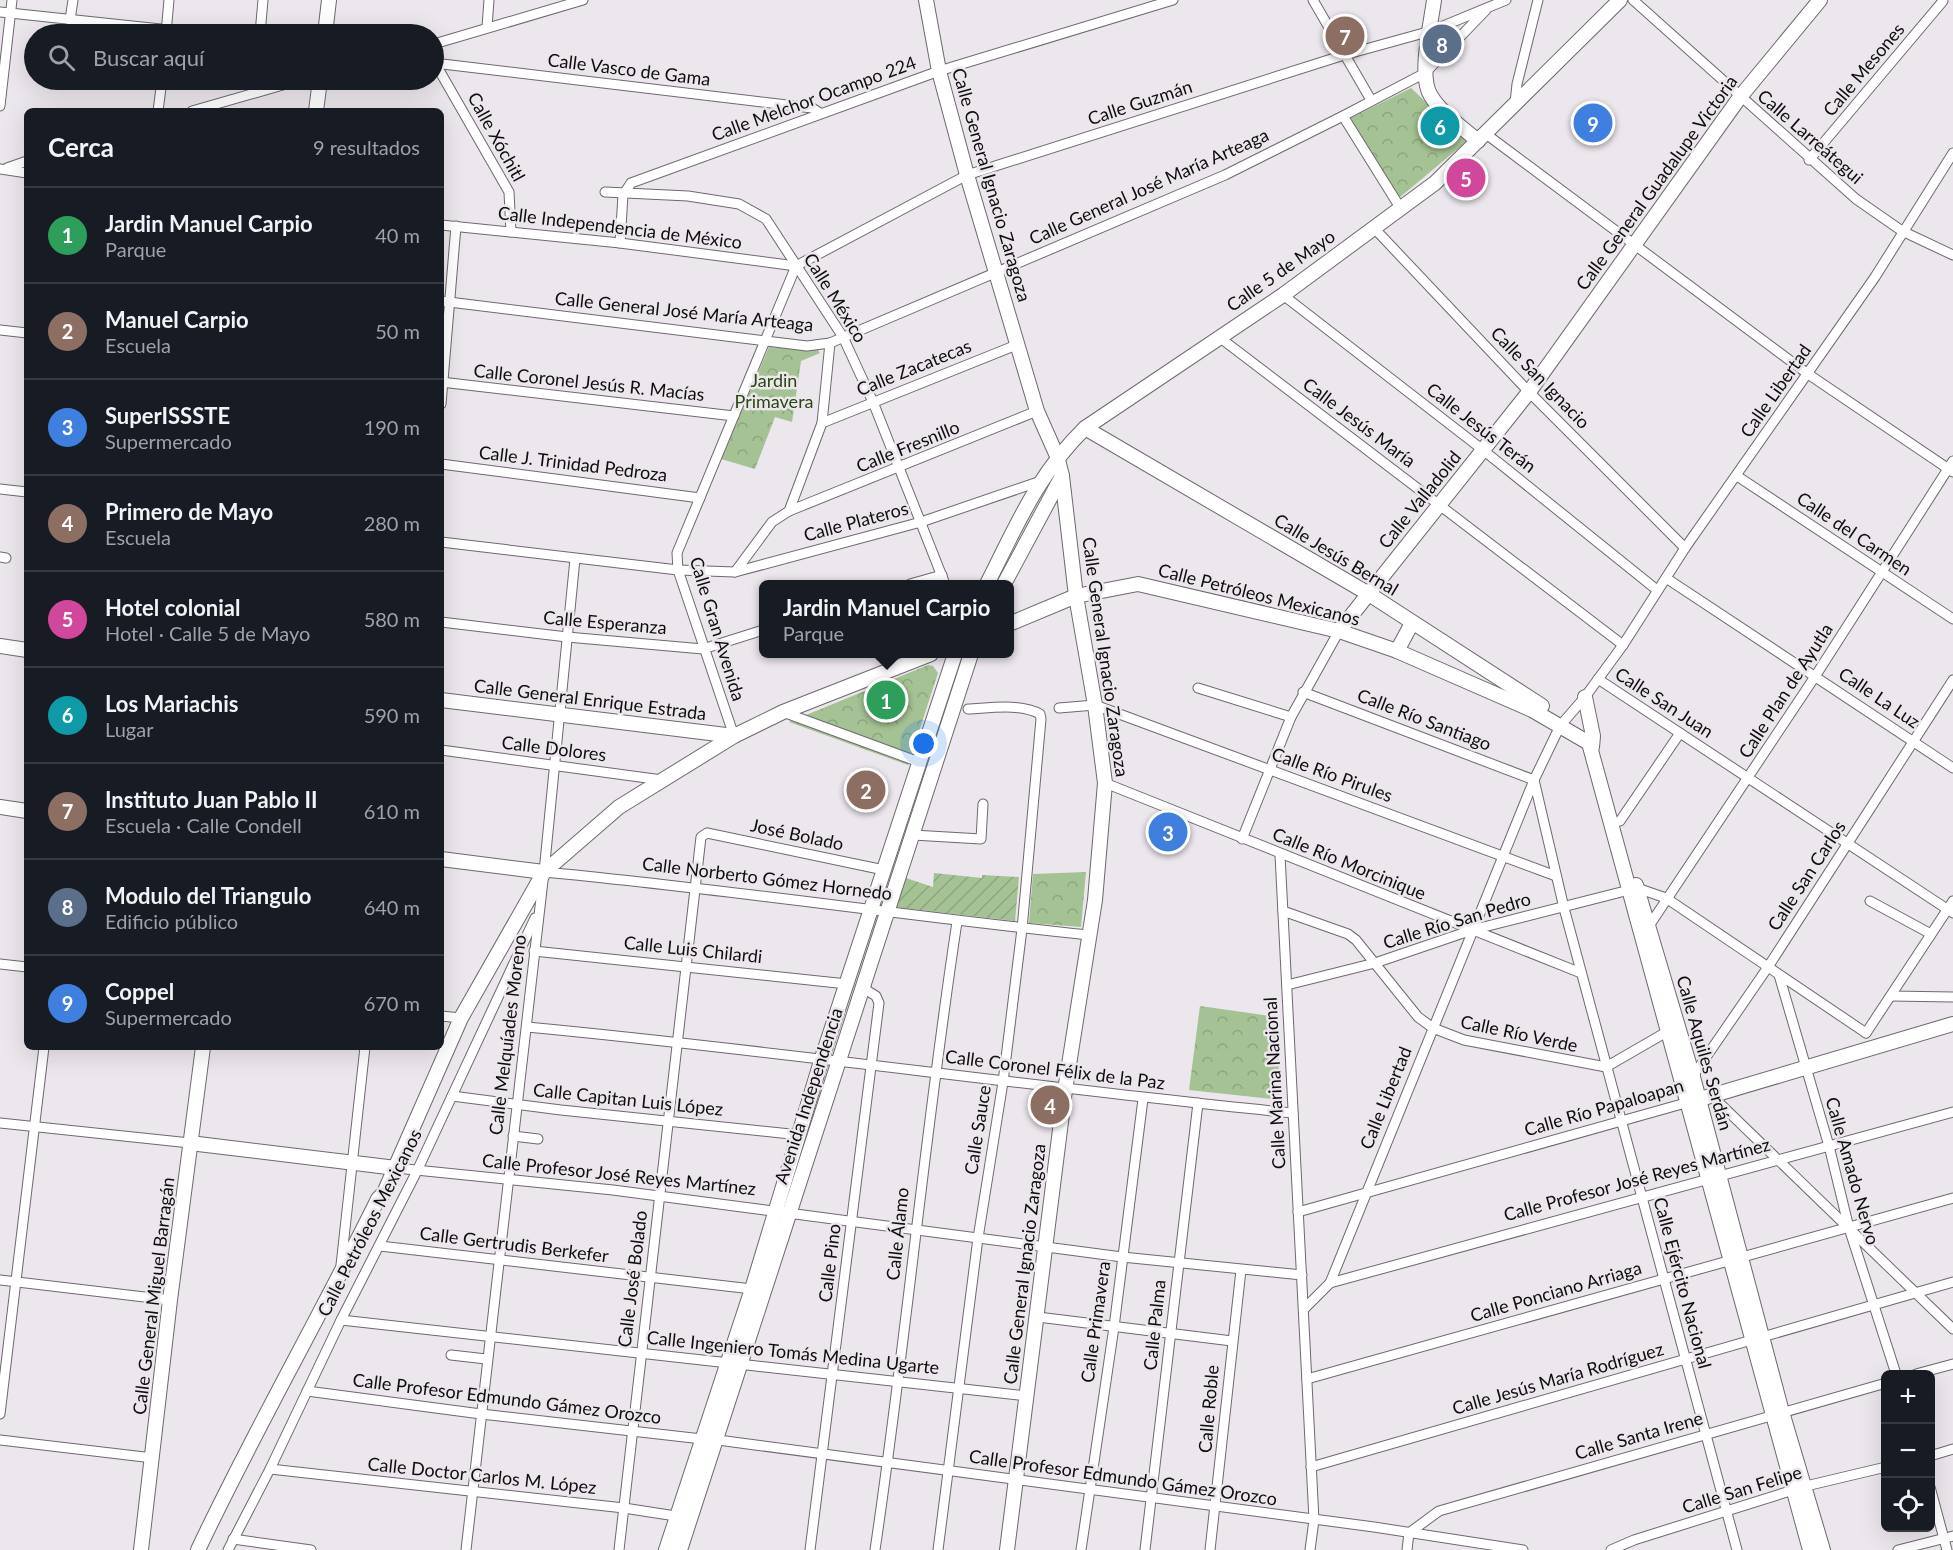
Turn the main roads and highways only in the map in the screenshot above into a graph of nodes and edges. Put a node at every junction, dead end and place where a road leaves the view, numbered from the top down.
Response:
1 (329, 0) edge
2 (926, 0) edge
3 (1434, 0) edge
4 (1620, 0) edge
5 (1820, 0) edge
6 (326, 24) edge
7 (319, 90) edge
8 (316, 108) edge
9 (1482, 138) junction
10 (1529, 392) joint
11 (1085, 428) junction
12 (1057, 456) junction
13 (1062, 476) junction
14 (989, 580) edge
15 (1007, 580) edge
16 (1369, 594) junction
17 (1076, 596) junction
18 (1014, 622) edge
19 (1412, 623) junction
20 (1339, 631) junction
21 (0, 646) edge
22 (24, 650) edge
23 (1397, 651) junction
24 (922, 658) edge
25 (954, 658) edge
26 (970, 658) edge
27 (1585, 697) road end
28 (444, 700) edge
29 (1562, 723) junction
30 (735, 736) junction
31 (1592, 741) junction
32 (0, 807) edge
33 (24, 811) edge
34 (444, 858) edge
35 (544, 872) junction
36 (1953, 1024) edge
37 (203, 1050) edge
38 (1700, 1099) junction
39 (190, 1143) junction
40 (392, 1167) junction
41 (734, 1365) junction
42 (1800, 1488) junction
43 (141, 1550) edge
44 (198, 1550) edge
45 (666, 1550) edge
46 (680, 1550) edge
47 (1007, 1550) edge
48 (1810, 1550) edge
49 (1824, 1550) edge

1 - 6 main road
2 - 12 main road, Calle General Ignacio Zaragoza
3 - 9 main road
4 - 9 main road, Calle 5 de Mayo
5 - 10 main road, Calle General Guadalupe Victoria
7 - 8 main road
9 - 11 main road, Calle 5 de Mayo
10 - 16 main road, Calle Valladolid
11 - 12 main road, Calle 5 de Mayo
11 - 16 main road, Calle Jesús Bernal
12 - 13 main road, Calle General Ignacio Zaragoza
12 - 14 main road, Calle 5 de Mayo
13 - 15 main road
13 - 17 main road, Calle General Ignacio Zaragoza
16 - 19 main road, Calle Jesús Bernal
16 - 20 main road, Calle Valladolid
17 - 18 main road, Calle Petróleos Mexicanos
17 - 20 main road, Calle Petróleos Mexicanos
17 - 47 main road, Calle General Ignacio Zaragoza
19 - 23 main road
19 - 29 main road, Calle Jesús Bernal
20 - 23 main road, Calle Petróleos Mexicanos
21 - 22 main road
23 - 29 main road, Calle Petróleos Mexicanos
24 - 30 main road, Calle Petróleos Mexicanos
25 - 41 main road, Avenida Independencia
26 - 41 main road, Avenida Independencia
27 - 31 main road, Calle Aquiles Serdán
28 - 30 main road, Calle General Enrique Estrada
29 - 31 main road
30 - 35 main road, Calle Petróleos Mexicanos
31 - 38 main road, Calle Aquiles Serdán
32 - 33 main road
34 - 35 main road, Calle Norberto Gómez Hornedo
35 - 40 main road, Calle Petróleos Mexicanos
36 - 38 main road, Calle Río Papaloapan
37 - 39 main road, Calle General Miguel Barragán
38 - 42 main road, Calle Aquiles Serdán
39 - 40 main road, Calle Profesor José Reyes Martínez
39 - 43 main road, Calle General Miguel Barragán
40 - 44 main road, Calle Petróleos Mexicanos
41 - 45 main road, Avenida Independencia
41 - 46 main road, Avenida Independencia
42 - 48 main road, Calle Aquiles Serdán
42 - 49 main road, Calle Aquiles Serdán

